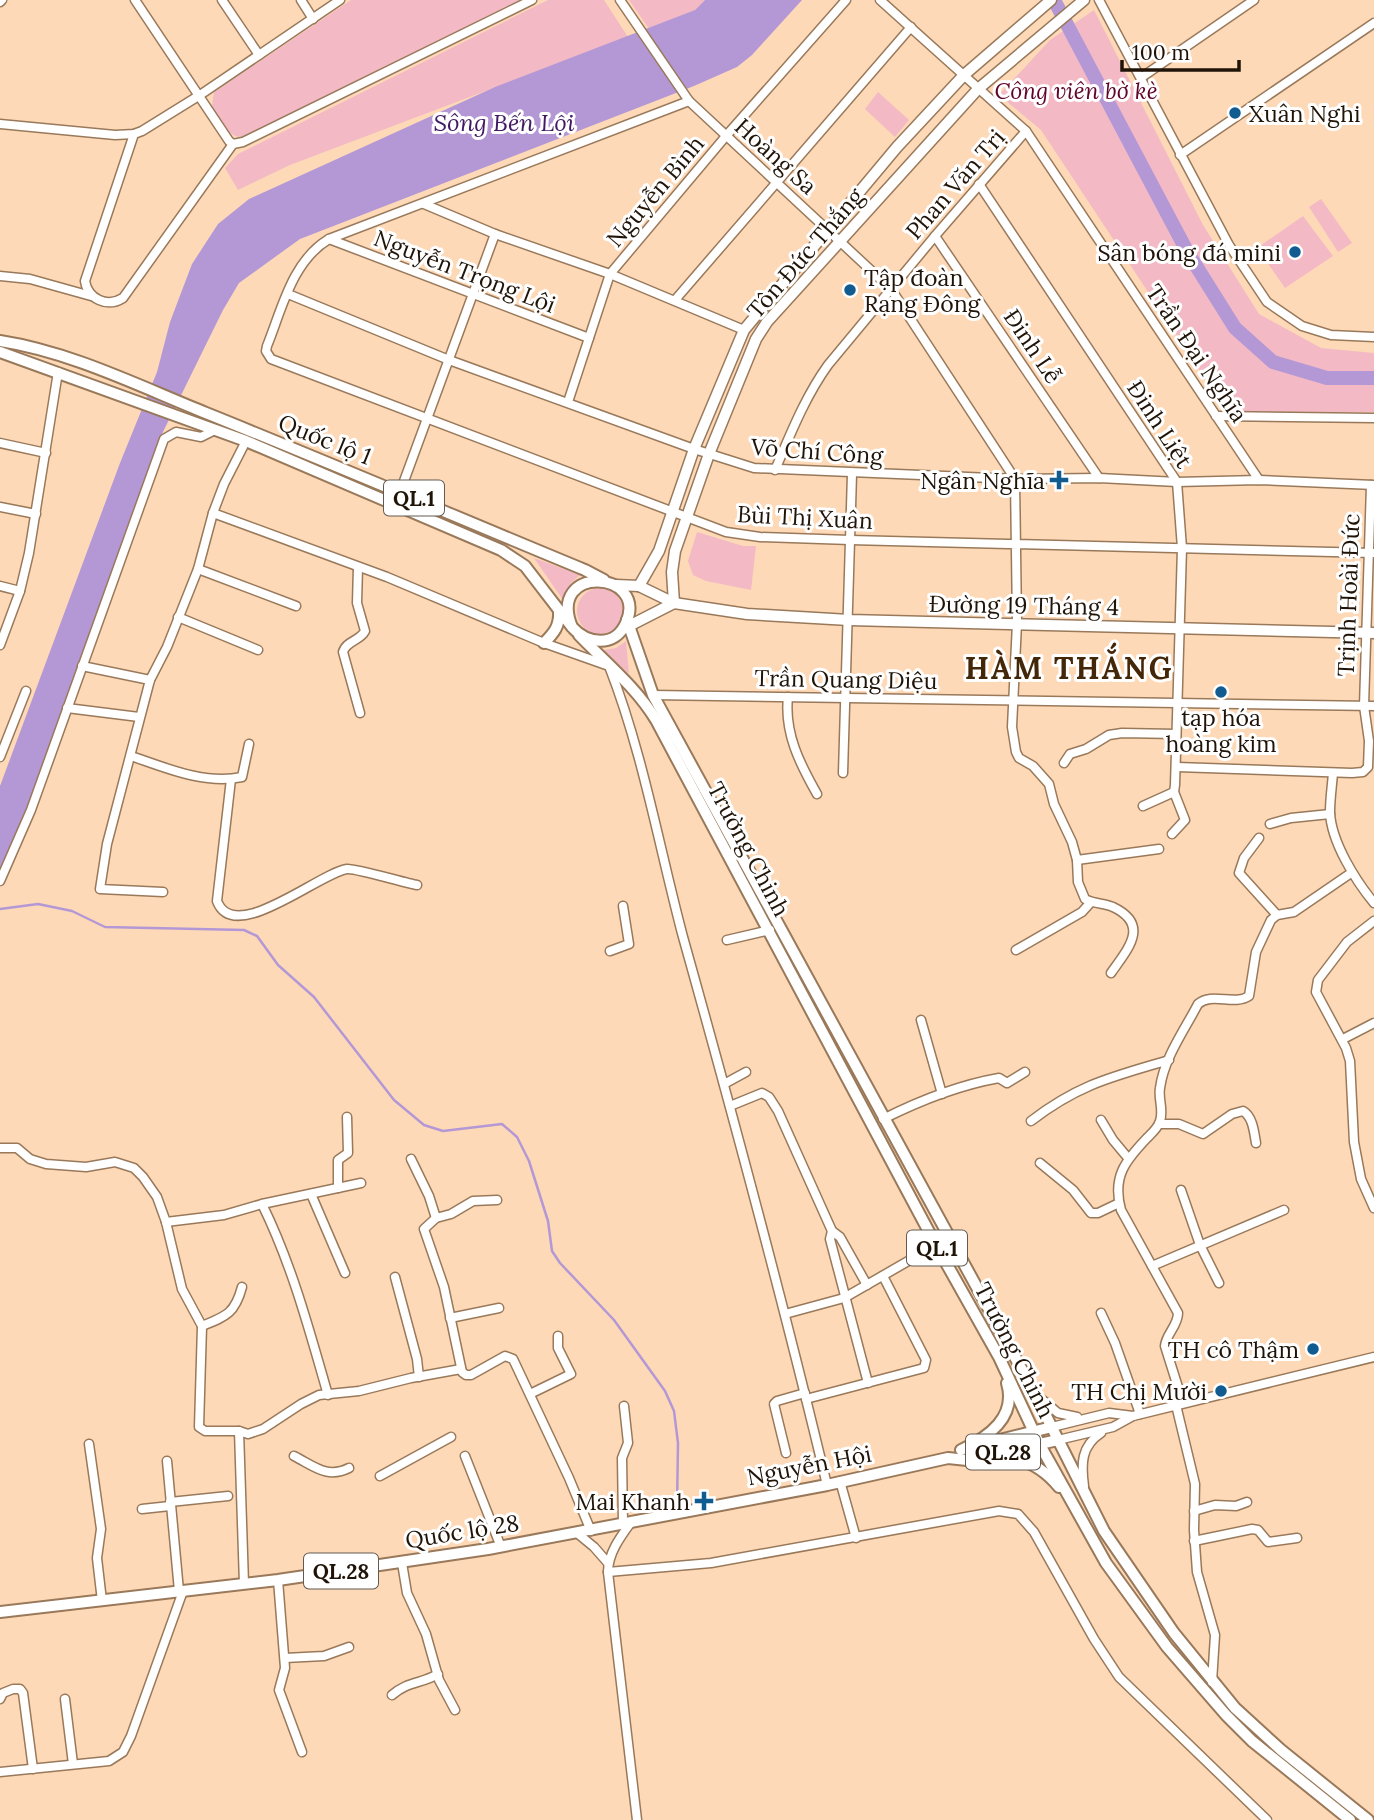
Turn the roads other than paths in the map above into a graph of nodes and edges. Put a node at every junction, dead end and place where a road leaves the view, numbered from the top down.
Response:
1 (135, 0) edge
2 (222, 0) edge
3 (301, 0) edge
4 (340, 0) edge
5 (532, 0) edge
6 (620, 0) edge
7 (846, 0) edge
8 (880, 0) edge
9 (1051, 0) edge
10 (1084, 0) edge
11 (1099, 0) edge
12 (1254, 0) edge
13 (313, 19) junction
14 (1374, 23) edge
15 (911, 27) junction
16 (259, 55) junction
17 (964, 75) junction
18 (1142, 77) junction
19 (978, 89) junction
20 (200, 95) junction
21 (689, 101) junction
22 (0, 124) edge
23 (1026, 131) junction
24 (134, 134) junction
25 (726, 136) junction
26 (233, 144) junction
27 (1180, 155) junction
28 (776, 182) junction
29 (979, 184) junction
30 (424, 204) junction
31 (828, 229) junction
32 (495, 234) junction
33 (935, 236) junction
34 (329, 239) junction
35 (841, 240) junction
36 (610, 274) junction
37 (0, 276) edge
38 (891, 289) junction
39 (288, 294) junction
40 (473, 295) junction
41 (92, 296) junction
42 (675, 300) junction
43 (744, 330) junction
44 (1374, 337) edge
45 (589, 338) junction
46 (0, 341) edge
47 (0, 352) edge
48 (449, 360) junction
49 (58, 372) junction
50 (568, 402) junction
51 (1216, 416) junction
52 (1374, 418) edge
53 (427, 419) junction
54 (215, 429) junction
55 (246, 441) junction
56 (0, 443) edge
57 (694, 449) junction
58 (46, 453) junction
59 (709, 454) junction
60 (775, 470) junction
61 (852, 474) junction
62 (1099, 478) junction
63 (1015, 479) junction
64 (1259, 480) junction
65 (1177, 482) junction
66 (1372, 485) edge
67 (400, 492) junction
68 (0, 507) edge
69 (672, 512) junction
70 (213, 513) junction
71 (36, 514) junction
72 (687, 519) junction
73 (850, 540) junction
74 (1014, 544) junction
75 (1182, 548) junction
76 (1371, 553) edge
77 (358, 567) junction
78 (198, 569) junction
79 (611, 583) junction
80 (0, 586) edge
81 (639, 586) junction
82 (20, 591) junction
83 (674, 603) junction
84 (296, 606) dead end
85 (559, 611) junction
86 (178, 617) junction
87 (849, 620) junction
88 (1017, 623) junction
89 (627, 625) junction
90 (1180, 628) junction
91 (576, 631) junction
92 (1370, 632) edge
93 (544, 643) junction
94 (0, 645) edge
95 (258, 650) dead end
96 (82, 666) junction
97 (609, 666) junction
98 (150, 680) junction
99 (26, 691) dead end
100 (653, 695) junction
101 (789, 697) junction
102 (846, 698) junction
103 (1013, 701) junction
104 (1177, 703) junction
105 (1369, 706) edge
106 (67, 708) junction
107 (360, 713) dead end
108 (139, 717) junction
109 (1176, 734) junction
110 (1371, 741) edge
111 (249, 744) dead end
112 (131, 756) junction
113 (0, 758) edge
114 (1064, 763) dead end
115 (1177, 767) junction
116 (844, 773) dead end
117 (1333, 773) junction
118 (231, 779) junction
119 (1174, 792) junction
120 (817, 794) dead end
121 (1143, 806) dead end
122 (1330, 814) junction
123 (1270, 824) dead end
124 (1172, 834) dead end
125 (1259, 838) dead end
126 (1159, 849) dead end
127 (1077, 860) junction
128 (1351, 873) junction
129 (0, 881) edge
130 (417, 886) dead end
131 (163, 892) dead end
132 (1091, 902) junction
133 (1374, 902) edge
134 (623, 906) dead end
135 (1277, 915) junction
136 (1374, 921) edge
137 (770, 930) junction
138 (727, 940) dead end
139 (1016, 950) dead end
140 (610, 951) dead end
141 (1111, 973) dead end
142 (921, 1020) dead end
143 (1374, 1023) edge
144 (1343, 1039) junction
145 (1169, 1060) junction
146 (746, 1072) dead end
147 (1026, 1072) dead end
148 (724, 1084) junction
149 (942, 1094) junction
150 (730, 1106) junction
151 (347, 1118) dead end
152 (883, 1119) junction
153 (1101, 1120) dead end
154 (1031, 1121) dead end
155 (1159, 1124) junction
156 (1256, 1143) dead end
157 (0, 1148) edge
158 (1128, 1158) junction
159 (411, 1159) dead end
160 (1040, 1163) dead end
161 (361, 1183) dead end
162 (338, 1188) junction
163 (1181, 1190) dead end
164 (311, 1194) junction
165 (497, 1200) dead end
166 (1119, 1203) junction
167 (262, 1204) junction
168 (1374, 1208) edge
169 (1284, 1210) dead end
170 (436, 1218) junction
171 (166, 1222) junction
172 (832, 1231) junction
173 (936, 1245) junction
174 (1200, 1245) junction
175 (1152, 1266) junction
176 (345, 1273) dead end
177 (395, 1276) dead end
178 (883, 1276) junction
179 (1219, 1283) dead end
180 (867, 1285) junction
181 (242, 1287) dead end
182 (844, 1298) junction
183 (499, 1308) dead end
184 (1101, 1313) dead end
185 (785, 1314) junction
186 (450, 1318) junction
187 (202, 1326) junction
188 (558, 1336) dead end
189 (999, 1357) junction
190 (1374, 1357) edge
191 (461, 1369) junction
192 (419, 1377) junction
193 (867, 1383) junction
194 (1033, 1390) junction
195 (530, 1394) junction
196 (328, 1395) junction
197 (806, 1396) junction
198 (1179, 1404) junction
199 (624, 1406) dead end
200 (1136, 1415) junction
201 (1087, 1418) junction
202 (1052, 1427) junction
203 (1113, 1427) junction
204 (239, 1431) junction
205 (1034, 1431) junction
206 (451, 1437) dead end
207 (1058, 1440) junction
208 (89, 1444) dead end
209 (1040, 1445) junction
210 (786, 1453) dead end
211 (964, 1455) junction
212 (465, 1456) dead end
213 (294, 1457) dead end
214 (167, 1461) dead end
215 (349, 1468) dead end
216 (380, 1476) dead end
217 (840, 1481) junction
218 (827, 1485) junction
219 (228, 1496) dead end
220 (1085, 1496) junction
221 (1247, 1502) dead end
222 (170, 1504) junction
223 (1073, 1504) junction
224 (142, 1509) dead end
225 (1194, 1511) junction
226 (679, 1512) joint
227 (627, 1522) junction
228 (591, 1531) junction
229 (576, 1532) junction
230 (856, 1538) junction
231 (1297, 1538) dead end
232 (1194, 1541) junction
233 (501, 1547) junction
234 (402, 1563) junction
235 (608, 1567) junction
236 (278, 1580) junction
237 (244, 1584) junction
238 (181, 1591) junction
239 (102, 1601) junction
240 (0, 1612) edge
241 (349, 1647) dead end
242 (285, 1658) junction
243 (438, 1674) junction
244 (1212, 1682) junction
245 (392, 1695) dead end
246 (0, 1699) edge
247 (65, 1699) dead end
248 (455, 1710) dead end
249 (302, 1752) dead end
250 (73, 1764) junction
251 (33, 1769) junction
252 (0, 1772) edge
253 (637, 1820) edge
254 (1266, 1820) edge
255 (1350, 1820) edge
256 (1368, 1820) edge

1 - 20 street
2 - 16 street
3 - 13 street
4 - 13 street
5 - 26 street
6 - 21 street, Hoàng Sa
7 - 25 street, Nguyễn Bình
8 - 15 street, Trần Đại Nghĩa
9 - 17 main road, Tôn Đức Thắng
10 - 19 main road, Tôn Đức Thắng
11 - 18 street
12 - 18 street
13 - 16 street
14 - 27 street
15 - 17 street, Trần Đại Nghĩa
15 - 28 street
16 - 20 street
17 - 19 street, Trần Đại Nghĩa
17 - 31 main road, Tôn Đức Thắng
18 - 27 street
19 - 23 street, Trần Đại Nghĩa
19 - 35 main road, Tôn Đức Thắng
20 - 24 street
20 - 26 street
21 - 25 street, Hoàng Sa
21 - 30 street
22 - 24 street
23 - 29 street, Phan Văn Trị
23 - 51 street, Trần Đại Nghĩa
24 - 41 street
25 - 28 street, Hoàng Sa
25 - 36 street, Nguyễn Bình
26 - 41 street
27 - 44 street
28 - 31 street, Hoàng Sa
28 - 42 street
29 - 33 street, Phan Văn Trị
29 - 65 street, Đinh Liệt
30 - 32 street
30 - 34 street
31 - 35 street, Hoàng Sa
31 - 43 main road, Tôn Đức Thắng
32 - 36 street
32 - 40 street
33 - 38 street, Phan Văn Trị
33 - 62 street, Đinh Lễ
34 - 39 street
34 - 40 street, Nguyễn Trọng Lội
35 - 38 street, Hoàng Sa
35 - 59 main road, Tôn Đức Thắng
36 - 42 street
36 - 45 street, Nguyễn Bình
37 - 41 street
38 - 60 street, Phan Văn Trị
38 - 63 street, Hoàng Sa
39 - 48 street, Võ Chí Công
39 - 53 street, Bùi Thị Xuân
40 - 45 street, Nguyễn Trọng Lội
40 - 48 street
42 - 43 street
43 - 57 main road, Tôn Đức Thắng
45 - 50 street, Nguyễn Bình
46 - 67 highway, Quốc lộ 1 / QL.1
47 - 49 highway, QL.1
48 - 50 street, Võ Chí Công
48 - 53 street
49 - 54 highway, QL.1
49 - 58 street
50 - 57 street, Võ Chí Công
51 - 52 street
51 - 64 street, Trần Đại Nghĩa
53 - 67 street
53 - 69 street, Bùi Thị Xuân
54 - 55 highway, Quốc lộ 1 / QL.1
54 - 96 street
55 - 70 street
55 - 85 highway, Quốc lộ 1 / QL.1
56 - 58 street
57 - 59 street, Võ Chí Công
57 - 69 main road, Tôn Đức Thắng
58 - 71 street
59 - 60 street, Võ Chí Công
59 - 72 main road, Tôn Đức Thắng
60 - 61 street, Võ Chí Công
61 - 63 street, Võ Chí Công
61 - 73 street
62 - 63 street, Võ Chí Công
62 - 65 street, Võ Chí Công
63 - 74 street
64 - 65 street, Võ Chí Công
64 - 66 street, Võ Chí Công
65 - 75 street, Đinh Liệt
66 - 76 street, Trịnh Hoài Đức
67 - 79 highway, Quốc lộ 1 / QL.1
68 - 71 street
69 - 72 street, Bùi Thị Xuân
69 - 81 main road, Tôn Đức Thắng
70 - 77 street
70 - 78 street
71 - 82 street
72 - 73 street, Bùi Thị Xuân
72 - 83 main road, Tôn Đức Thắng
73 - 74 street, Bùi Thị Xuân
73 - 87 street
74 - 75 street, Bùi Thị Xuân
74 - 88 street
75 - 76 street, Bùi Thị Xuân
75 - 90 street, Đinh Liệt
76 - 92 street, Trịnh Hoài Đức
77 - 93 street
77 - 107 street
78 - 84 street
78 - 86 street
79 - 81 main road, Đường 19 Tháng 4
79 - 89 highway, QL.1
79 - 91 highway
80 - 82 street
81 - 83 main road, Đường 19 Tháng 4
82 - 94 street
83 - 87 main road, Đường 19 Tháng 4
83 - 89 main road
85 - 91 highway, Quốc lộ 1 / QL.1
85 - 93 highway
86 - 95 street
86 - 98 street
87 - 88 main road, Đường 19 Tháng 4
87 - 102 street
88 - 90 main road, Đường 19 Tháng 4
88 - 103 street
89 - 91 highway
89 - 100 highway, Trường Chinh / QL.1
90 - 92 main road, Đường 19 Tháng 4
90 - 104 street, Đinh Liệt
91 - 97 highway, Trường Chinh / QL.1
92 - 105 street, Trịnh Hoài Đức
93 - 97 street
96 - 98 street
96 - 106 street
97 - 137 highway, Trường Chinh / QL.1
97 - 148 street
98 - 108 street
99 - 113 street
100 - 101 street, Trần Quang Diệu
100 - 152 highway, Trường Chinh / QL.1
101 - 102 street, Trần Quang Diệu
101 - 120 street
102 - 103 street, Trần Quang Diệu
102 - 116 street
103 - 104 street, Trần Quang Diệu
103 - 127 street
104 - 105 street, Trần Quang Diệu
104 - 109 street, Đinh Liệt
105 - 110 street, Trịnh Hoài Đức
106 - 108 street
106 - 129 street
108 - 112 street
109 - 114 street
109 - 115 street, Đinh Liệt
110 - 117 street
111 - 118 street
112 - 118 street
112 - 131 street
115 - 117 street
115 - 119 street, Đinh Liệt
117 - 122 street
118 - 130 street
119 - 121 street
119 - 124 street
122 - 123 street
122 - 128 street
125 - 135 street
126 - 127 street
127 - 132 street
128 - 133 street
128 - 135 street
132 - 139 street
132 - 141 street
134 - 140 street
135 - 145 street
136 - 144 street
137 - 138 street
137 - 173 highway, Trường Chinh / QL.1
142 - 149 street
143 - 144 street
144 - 168 street
145 - 154 street
145 - 155 street
146 - 148 street
147 - 149 street
148 - 150 street
149 - 152 street
150 - 172 street
150 - 185 street
151 - 162 street
152 - 194 highway, Trường Chinh / QL.1
153 - 158 street
155 - 156 street
155 - 158 street
157 - 171 street
158 - 166 street
159 - 170 street
160 - 166 street
161 - 162 street
162 - 164 street
163 - 174 street
164 - 167 street
164 - 176 street
165 - 170 street
166 - 175 street
167 - 171 street
167 - 196 street
169 - 174 street
170 - 186 street
171 - 187 street
172 - 180 street
172 - 182 street
173 - 178 street
173 - 189 highway, Trường Chinh / QL.1
174 - 175 street
174 - 179 street
175 - 198 street
177 - 192 street
178 - 180 street
178 - 193 street
180 - 182 street
181 - 187 street
182 - 185 street
182 - 193 street
183 - 186 street
184 - 200 street
185 - 197 street
186 - 191 street
187 - 204 street
188 - 195 street
189 - 205 highway, Trường Chinh / QL.1
189 - 211 highway
190 - 198 street, Nguyễn Hội / QL.28
191 - 192 street
191 - 195 street
192 - 196 street
193 - 197 street
194 - 201 street
194 - 202 highway, Trường Chinh / QL.1
195 - 228 street
196 - 204 street
197 - 210 street
197 - 218 street
198 - 200 street, Nguyễn Hội / QL.28
198 - 225 street
199 - 227 street
200 - 201 street, Nguyễn Hội / QL.28
200 - 203 street, Nguyễn Hội / QL.28
201 - 202 street, Nguyễn Hội / QL.28
202 - 205 highway, Nguyễn Hội / QL.28
202 - 207 highway, Trường Chinh / QL.1
203 - 207 street, Nguyễn Hội / QL.28
203 - 220 street
204 - 237 street
205 - 209 highway, Trường Chinh / QL.1
205 - 211 highway, Nguyễn Hội / QL.28
206 - 216 street
207 - 209 highway, Nguyễn Hội / QL.28
207 - 220 highway, Trường Chinh / QL.1
208 - 239 street
209 - 211 highway, Nguyễn Hội / QL.28
209 - 223 highway, Trường Chinh / QL.1
211 - 217 highway, Nguyễn Hội / QL.28
211 - 223 highway
212 - 233 street
213 - 215 street
214 - 222 street
217 - 218 highway, Nguyễn Hội / QL.28
217 - 230 street
218 - 226 highway, Nguyễn Hội / QL.28
219 - 222 street
220 - 244 highway, Trường Chinh / QL.1
221 - 225 street
222 - 224 street
222 - 238 street
223 - 255 highway, Trường Chinh / QL.1
225 - 232 street
226 - 227 highway, Quốc lộ 28 / QL.28
227 - 228 highway, Quốc lộ 28 / QL.28
227 - 235 street
228 - 229 highway, Quốc lộ 28 / QL.28
229 - 233 highway, Quốc lộ 28 / QL.28
229 - 235 street
230 - 235 street
230 - 254 street
231 - 232 street
232 - 244 street
233 - 234 highway, Quốc lộ 28 / QL.28
234 - 236 highway, Quốc lộ 28 / QL.28
234 - 243 street
235 - 253 street
236 - 237 highway, Quốc lộ 28 / QL.28
236 - 242 street
237 - 238 highway, Quốc lộ 28 / QL.28
238 - 239 highway, Quốc lộ 28 / QL.28
238 - 250 street
239 - 240 highway, Quốc lộ 28 / QL.28
241 - 242 street
242 - 249 street
243 - 245 street
243 - 248 street
244 - 256 highway, Trường Chinh / QL.1
246 - 251 street
247 - 250 street
250 - 251 street
251 - 252 street

